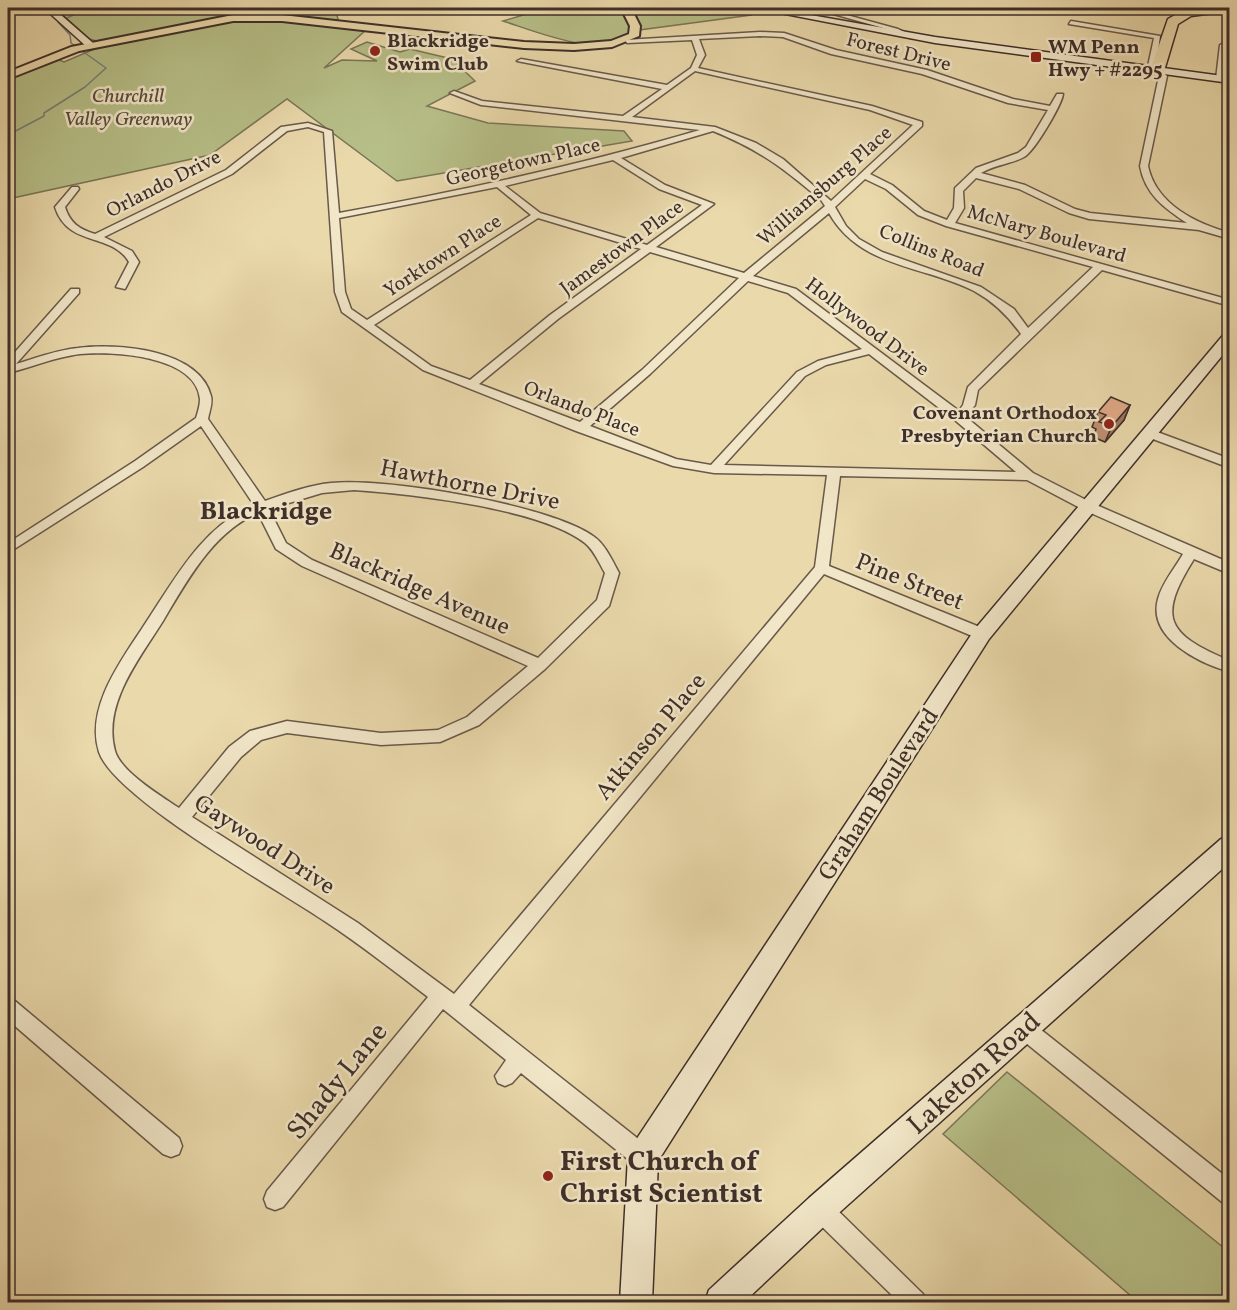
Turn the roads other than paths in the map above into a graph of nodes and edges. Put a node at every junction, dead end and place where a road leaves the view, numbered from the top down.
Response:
1 (48, 8) edge
2 (626, 8) edge
3 (759, 8) edge
4 (816, 8) edge
5 (1076, 8) edge
6 (1167, 8) edge
7 (1221, 8) edge
8 (1071, 23) dead end
9 (912, 37) junction
10 (696, 38) junction
11 (627, 41) junction
12 (1230, 45) edge
13 (87, 46) junction
14 (521, 61) dead end
15 (694, 69) junction
16 (1157, 71) junction
17 (8, 76) edge
18 (1225, 80) edge
19 (670, 88) junction
20 (454, 93) dead end
21 (1059, 96) dead end
22 (1053, 109) junction
23 (626, 118) junction
24 (308, 125) joint
25 (715, 129) junction
26 (616, 158) junction
27 (973, 174) junction
28 (864, 175) junction
29 (500, 186) junction
30 (75, 189) dead end
31 (831, 206) junction
32 (537, 215) junction
33 (336, 216) junction
34 (949, 224) junction
35 (1200, 228) junction
36 (1228, 232) edge
37 (95, 238) junction
38 (651, 248) junction
39 (1099, 267) junction
40 (747, 276) junction
41 (121, 287) dead end
42 (75, 291) dead end
43 (1230, 303) edge
44 (366, 325) junction
45 (1027, 334) junction
46 (1230, 336) edge
47 (872, 350) junction
48 (8, 368) edge
49 (472, 384) junction
50 (960, 418) junction
51 (202, 419) junction
52 (580, 428) junction
53 (1149, 433) junction
54 (1230, 464) edge
55 (714, 469) junction
56 (834, 472) junction
57 (1029, 476) junction
58 (262, 507) junction
59 (1089, 507) junction
60 (8, 549) edge
61 (1191, 553) junction
62 (822, 568) junction
63 (1230, 568) edge
64 (982, 634) junction
65 (540, 665) junction
66 (1230, 667) edge
67 (181, 818) junction
68 (1230, 846) edge
69 (447, 1003) junction
70 (8, 1008) edge
71 (1023, 1028) junction
72 (519, 1060) junction
73 (505, 1076) dead end
74 (171, 1146) dead end
75 (643, 1157) junction
76 (1230, 1194) edge
77 (275, 1199) dead end
78 (820, 1209) junction
79 (636, 1302) edge
80 (721, 1302) edge
81 (915, 1302) edge

1 - 13 street
2 - 11 main road
3 - 9 street
4 - 9 street
5 - 6 highway
7 - 16 highway
8 - 16 street
9 - 16 street
10 - 11 street, Forest Drive
10 - 15 street
10 - 22 street, Forest Drive
11 - 13 main road
12 - 18 street
13 - 17 main road
14 - 19 street
15 - 19 street
15 - 28 street, Williamsburg Place
16 - 18 street
16 - 35 street
19 - 23 street
20 - 23 street, Collins Road
21 - 22 street
22 - 27 street
23 - 25 street, Collins Road
24 - 33 street, Orlando Place
24 - 37 street, Orlando Drive
25 - 26 street, Georgetown Place
25 - 31 street, Collins Road
26 - 29 street, Georgetown Place
26 - 38 street, Jamestown Place
27 - 34 street
27 - 35 street
28 - 31 street, Williamsburg Place
28 - 34 street, McNary Boulevard
29 - 32 street, Hollywood Drive
29 - 33 street, Georgetown Place
30 - 37 street
31 - 40 street, Williamsburg Place
31 - 45 street, Collins Road
32 - 38 street, Hollywood Drive
32 - 44 street, Yorktown Place
33 - 44 street, Orlando Place
34 - 39 street, McNary Boulevard
35 - 36 street
37 - 41 street
38 - 40 street, Hollywood Drive
38 - 49 street, Jamestown Place
39 - 43 street, McNary Boulevard
39 - 45 street
40 - 47 street, Hollywood Drive
40 - 52 street, Williamsburg Place
42 - 48 street
44 - 49 street, Orlando Place
45 - 50 street
46 - 53 street, Graham Boulevard
47 - 50 street, Hollywood Drive
47 - 55 street
48 - 51 street
49 - 52 street, Orlando Place
50 - 57 street, Hollywood Drive
51 - 58 street, Blackridge Avenue
51 - 60 street
52 - 55 street, Orlando Place
53 - 54 street
53 - 59 street, Graham Boulevard
55 - 56 street, Orlando Place
56 - 57 street, Orlando Place
56 - 62 street
57 - 59 street, Hollywood Drive
58 - 65 street, Blackridge Avenue
58 - 65 street, Hawthorne Drive
58 - 67 street, Gaywood Drive
59 - 61 street, Hollywood Drive
59 - 64 street, Graham Boulevard
61 - 63 street, Hollywood Drive
61 - 66 street
62 - 64 street, Pine Street
62 - 69 street, Atkinson Place
64 - 75 street, Graham Boulevard
65 - 67 street, Hawthorne Drive
67 - 69 street, Gaywood Drive
68 - 71 street, Laketon Road
69 - 72 street, Gaywood Drive
69 - 77 street, Shady Lane
70 - 74 street
71 - 76 street
71 - 78 street, Laketon Road
72 - 73 street
72 - 75 street, Gaywood Drive
75 - 79 street
78 - 80 street, Laketon Road
78 - 81 street

